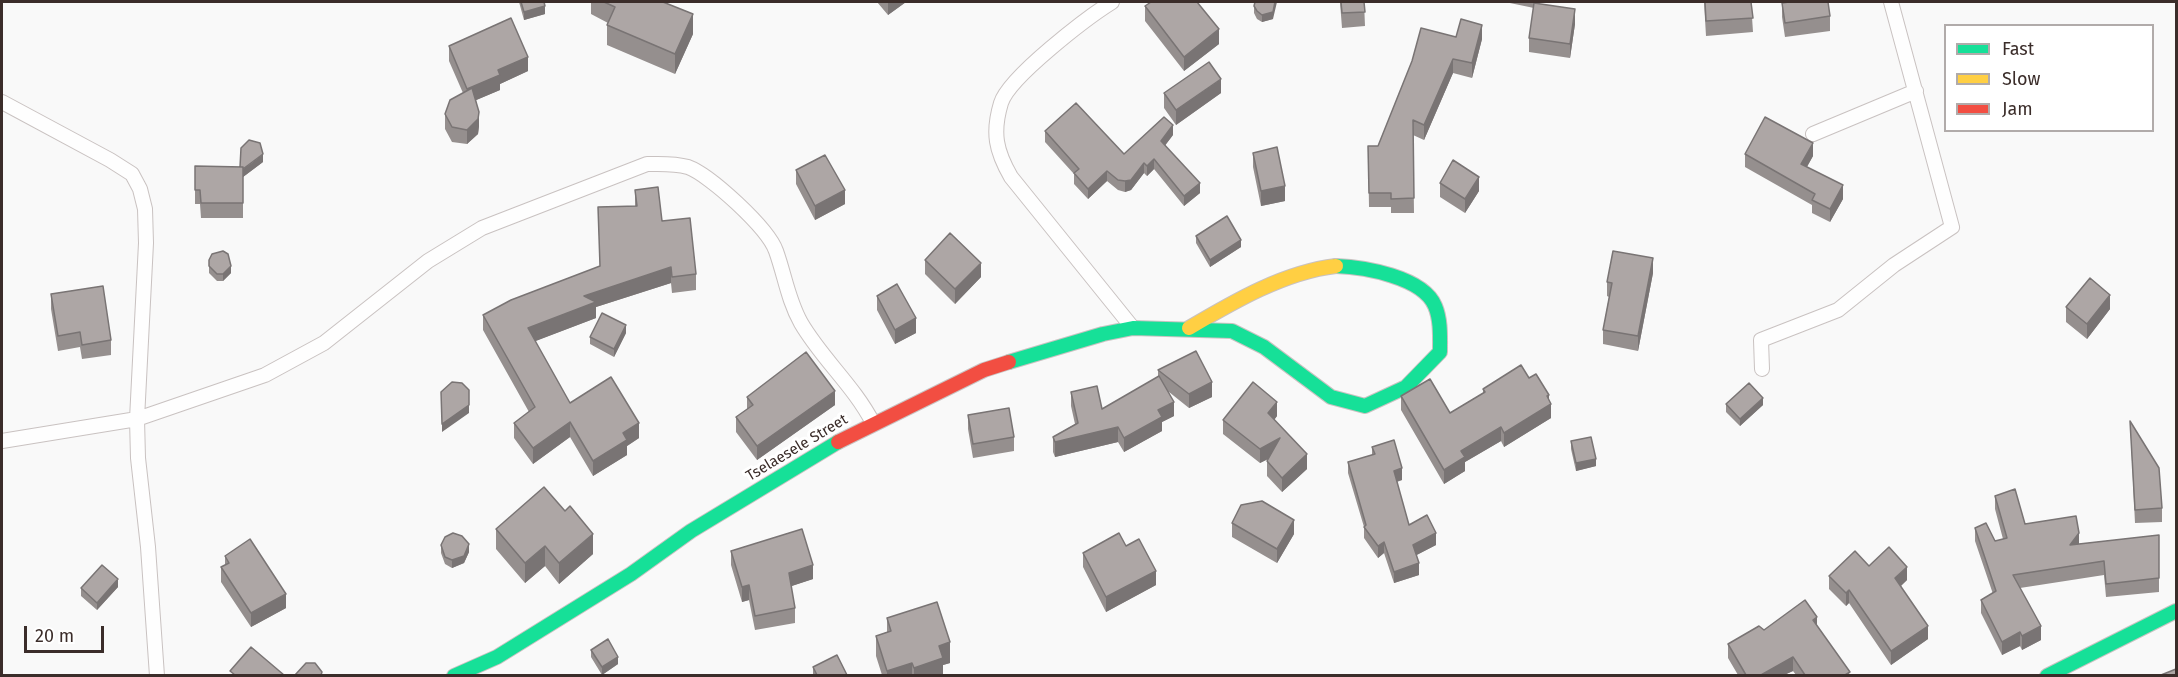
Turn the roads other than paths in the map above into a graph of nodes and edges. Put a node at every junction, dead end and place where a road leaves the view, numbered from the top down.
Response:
1 (1112, 2) edge
2 (1891, 2) edge
3 (1916, 91) junction
4 (2, 102) edge
5 (1813, 134) dead end
6 (1133, 328) junction
7 (1189, 328) junction
8 (1762, 369) dead end
9 (137, 420) junction
10 (873, 423) junction
11 (2, 441) edge
12 (2176, 611) edge
13 (157, 675) edge
14 (454, 675) edge
15 (2048, 675) edge

1 - 6 lane
2 - 3 lane
3 - 5 lane
3 - 8 lane
4 - 9 lane
6 - 7 street, Tselaesele Street
6 - 10 street, Tselaesele Street
7 - 7 street, Tselaesele Street
9 - 10 lane
9 - 11 lane
9 - 13 lane
10 - 14 street, Tselaesele Street
12 - 15 street

